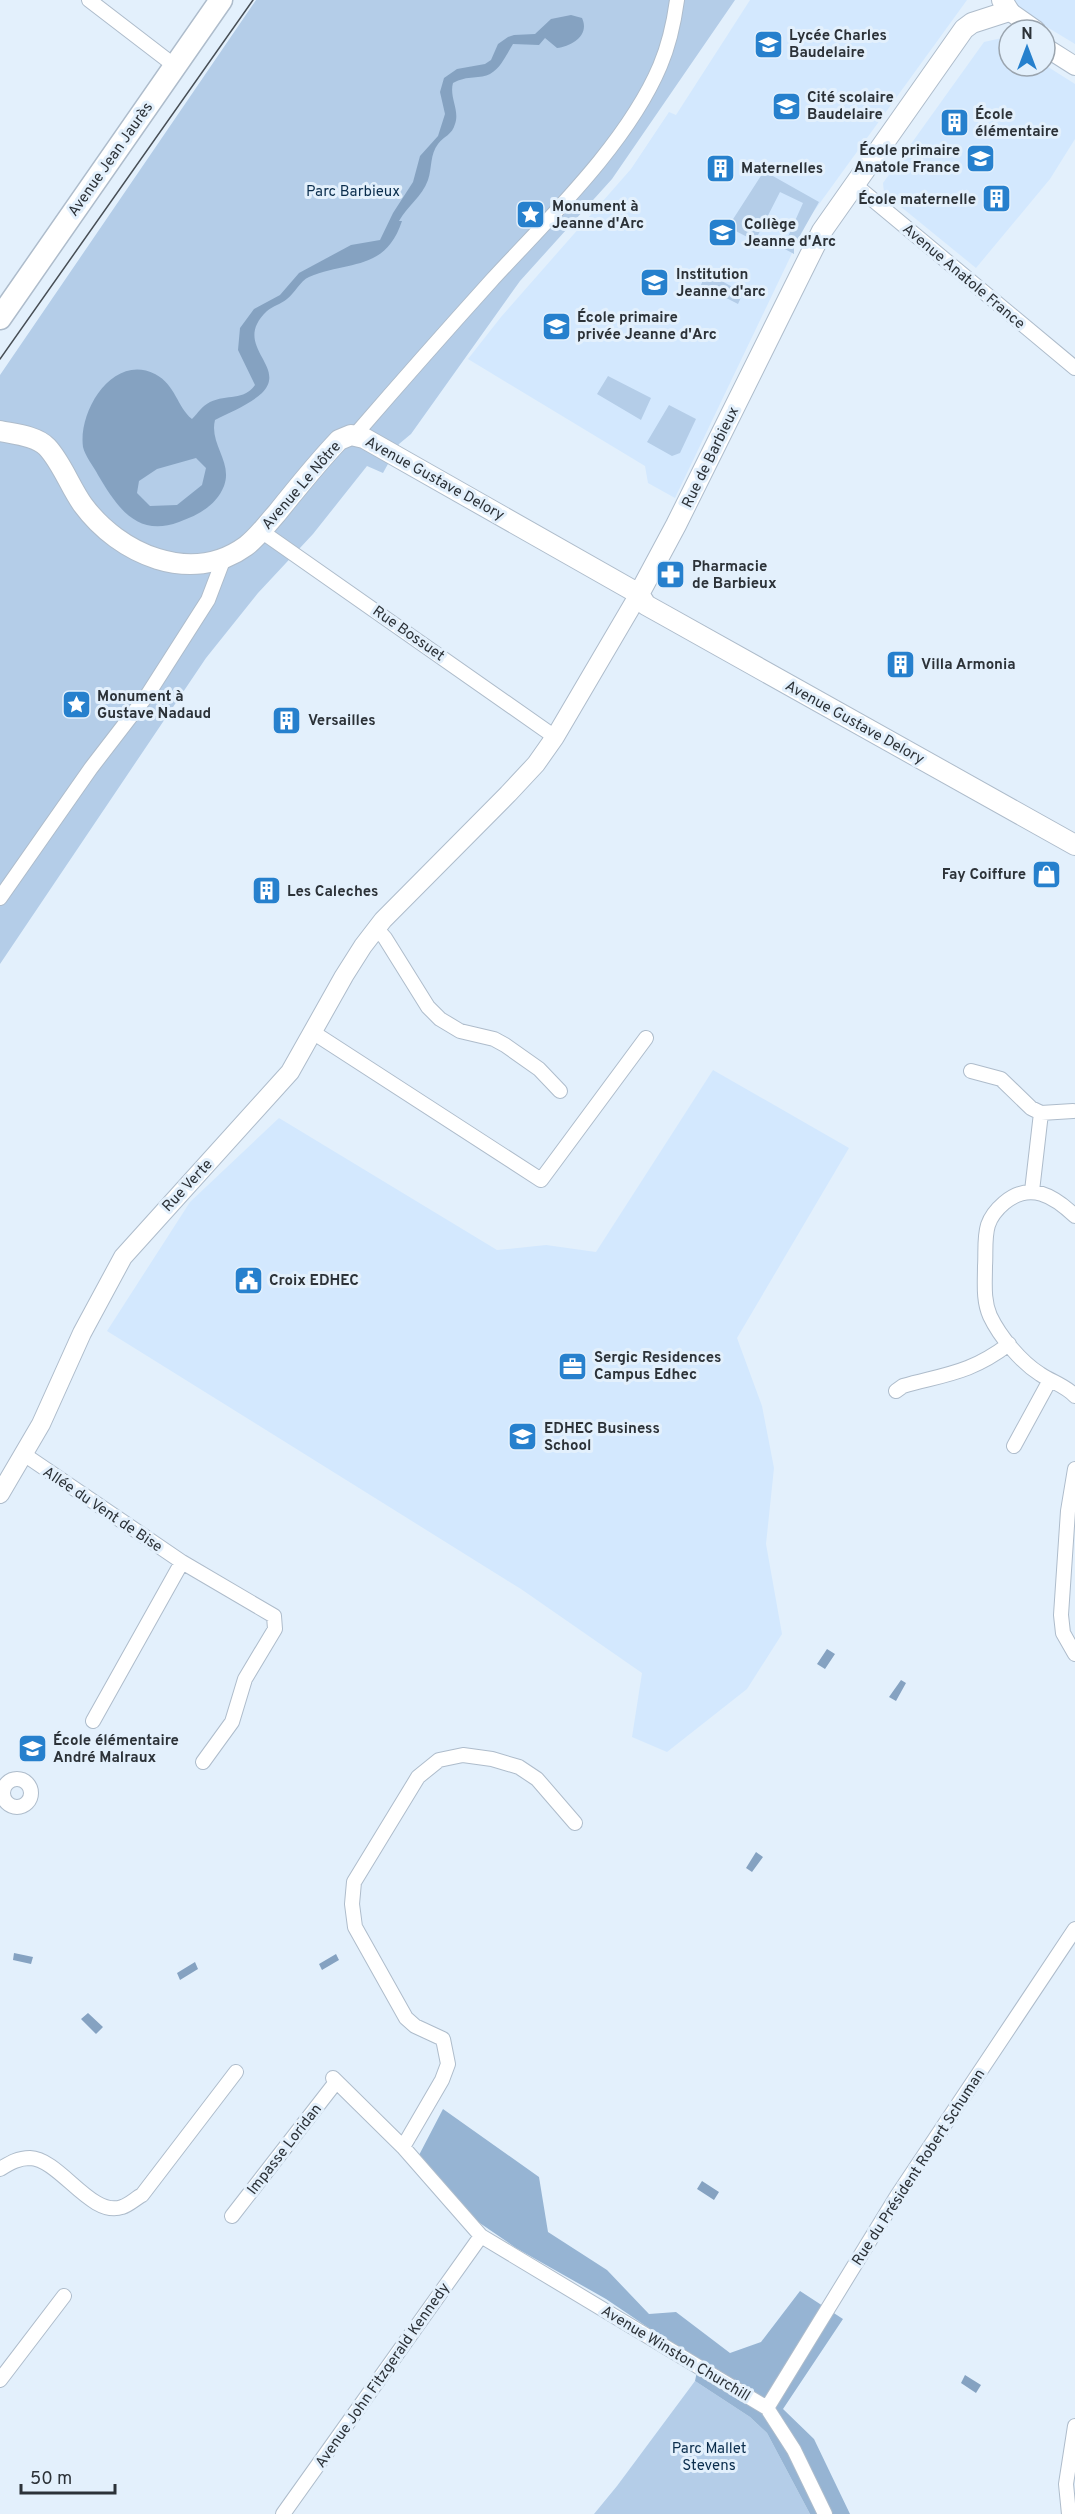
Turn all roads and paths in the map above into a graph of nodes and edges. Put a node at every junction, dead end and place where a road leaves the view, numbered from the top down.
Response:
1 (88, 0) edge
2 (221, 0) edge
3 (677, 0) edge
4 (1003, 6) edge
5 (1020, 18) edge
6 (1057, 43) edge
7 (1057, 54) edge
8 (1075, 54) edge
9 (175, 66) junction
10 (1075, 66) edge
11 (854, 184) junction
12 (0, 318) edge
13 (1075, 368) edge
14 (0, 431) edge
15 (355, 435) junction
16 (261, 531) junction
17 (224, 558) junction
18 (639, 594) junction
19 (555, 737) junction
20 (1075, 830) edge
21 (1075, 845) edge
22 (405, 896) joint
23 (0, 898) edge
24 (376, 928) junction
25 (314, 1033) junction
26 (646, 1038) dead end
27 (971, 1071) dead end
28 (560, 1091) dead end
29 (1073, 1111) dead end
30 (1041, 1113) junction
31 (1032, 1191) junction
32 (1075, 1216) edge
33 (1010, 1344) junction
34 (1050, 1380) junction
35 (1073, 1390) edge
36 (896, 1391) dead end
37 (1014, 1446) dead end
38 (25, 1455) junction
39 (1075, 1469) edge
40 (0, 1494) edge
41 (1071, 1511) edge
42 (182, 1562) junction
43 (1075, 1654) edge
44 (93, 1721) dead end
45 (203, 1762) dead end
46 (575, 1823) dead end
47 (1075, 1929) edge
48 (236, 2072) dead end
49 (334, 2080) joint
50 (403, 2147) junction
51 (0, 2169) edge
52 (232, 2216) dead end
53 (481, 2236) junction
54 (63, 2296) dead end
55 (0, 2380) edge
56 (767, 2408) junction
57 (1075, 2426) edge
58 (283, 2514) edge
59 (825, 2514) edge
60 (1069, 2514) edge

1 - 9 street
2 - 9 main road, Avenue Jean Jaurès
3 - 15 street, Avenue Le Nôtre
4 - 5 street
4 - 11 main road, Rue de Barbieux
6 - 8 street
7 - 10 street
9 - 12 main road, Avenue Jean Jaurès
11 - 13 street, Avenue Anatole France
11 - 18 main road, Rue de Barbieux
14 - 17 main road
15 - 16 main road, Avenue Le Nôtre
15 - 18 main road, Avenue Gustave Delory
16 - 17 main road, Avenue Le Nôtre
16 - 19 street, Rue Bossuet
17 - 23 street
18 - 19 street, Rue de Barbieux
18 - 20 main road, Avenue Gustave Delory
18 - 21 main road, Avenue Gustave Delory
19 - 22 street, Rue de Barbieux
22 - 24 street, Rue Verte
24 - 25 street, Rue Verte
24 - 28 street
25 - 26 street
25 - 38 street, Rue Verte
27 - 30 street
29 - 30 street
30 - 31 street
31 - 32 street
31 - 33 street
33 - 34 street
33 - 36 street
34 - 35 street
34 - 37 street
38 - 40 street, Rue Verte
38 - 42 street, Allée du Vent de Bise
39 - 41 street
41 - 43 street
42 - 44 street
42 - 45 street, Allée du Vent de Bise
46 - 50 street
47 - 56 street, Rue du Président Robert Schuman
48 - 51 street
49 - 50 street, Avenue Winston Churchill
49 - 52 street, Impasse Loridan
50 - 53 street, Avenue Winston Churchill
53 - 56 street, Avenue Winston Churchill
53 - 58 street, Avenue John Fitzgerald Kennedy
54 - 55 street
56 - 59 street, Avenue Winston Churchill
57 - 60 street

